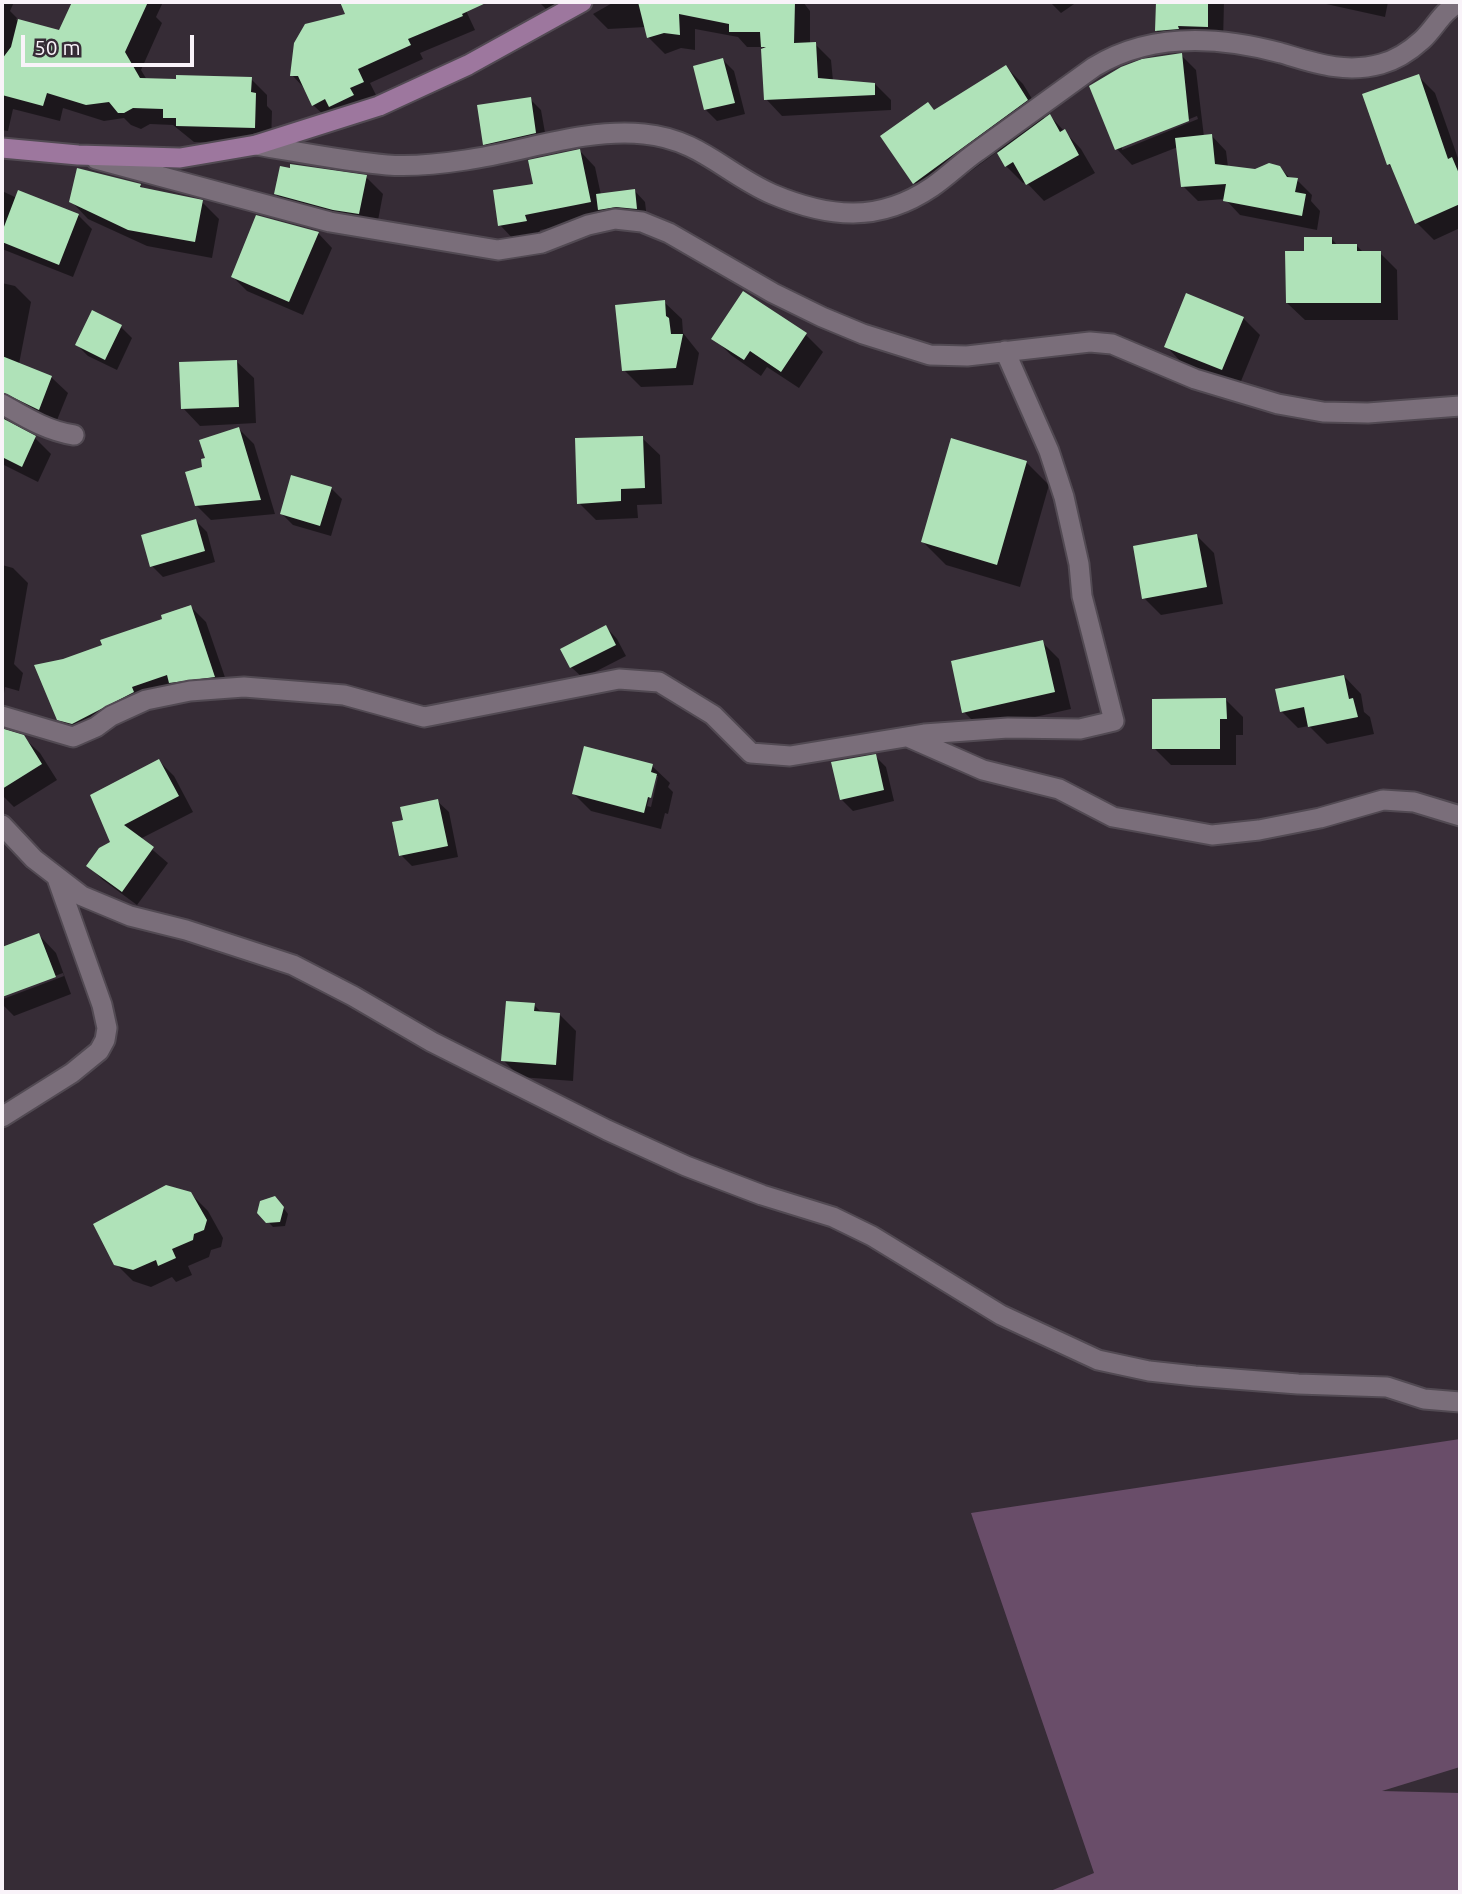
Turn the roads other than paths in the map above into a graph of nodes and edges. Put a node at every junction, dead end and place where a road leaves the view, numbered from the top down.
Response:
1 (582, 2) edge
2 (1460, 2) edge
3 (256, 145) junction
4 (2, 148) edge
5 (78, 155) junction
6 (1005, 351) junction
7 (2, 404) edge
8 (1460, 406) edge
9 (74, 435) dead end
10 (2, 716) edge
11 (908, 737) junction
12 (1460, 816) edge
13 (2, 825) edge
14 (57, 878) junction
15 (2, 1117) edge
16 (1460, 1402) edge

1 - 3 main road
2 - 3 street
3 - 5 main road
4 - 5 main road
5 - 6 street
6 - 8 street
6 - 11 street
7 - 9 street
10 - 11 street
11 - 12 street
13 - 14 street
14 - 15 street
14 - 16 street

